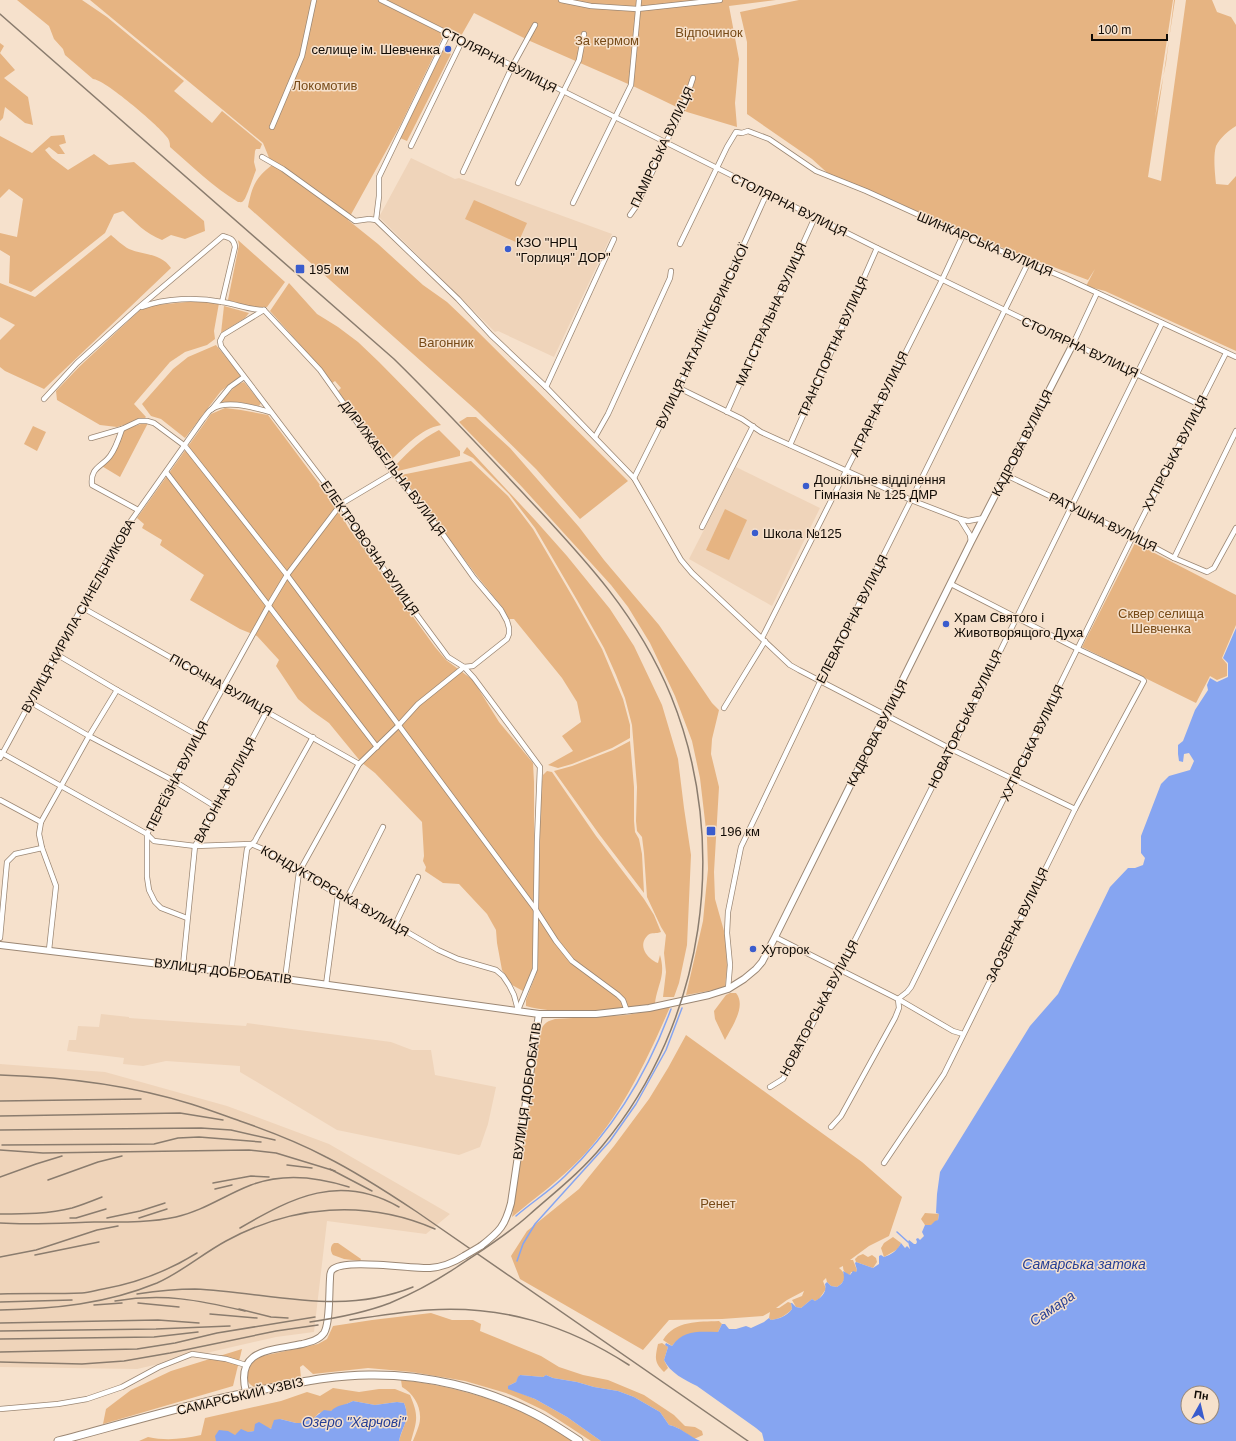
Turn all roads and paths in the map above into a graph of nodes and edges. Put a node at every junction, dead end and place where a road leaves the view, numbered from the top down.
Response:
1 (314, 0) edge
2 (381, 0) edge
3 (561, 0) edge
4 (638, 0) edge
5 (720, 0) edge
6 (637, 9) junction
7 (535, 25) dead end
8 (448, 34) junction
9 (584, 34) dead end
10 (462, 40) junction
11 (512, 67) junction
12 (693, 78) dead end
13 (564, 92) junction
14 (616, 118) junction
15 (272, 128) dead end
16 (666, 143) junction
17 (411, 146) dead end
18 (262, 157) dead end
19 (716, 169) junction
20 (463, 172) dead end
21 (518, 183) dead end
22 (767, 193) junction
23 (573, 203) dead end
24 (630, 215) dead end
25 (815, 217) junction
26 (376, 220) junction
27 (963, 235) junction
28 (614, 239) dead end
29 (680, 244) dead end
30 (877, 248) junction
31 (1028, 263) junction
32 (671, 271) dead end
33 (942, 280) junction
34 (1097, 293) junction
35 (222, 302) junction
36 (138, 308) junction
37 (264, 310) junction
38 (1005, 311) junction
39 (1162, 323) junction
40 (1073, 344) junction
41 (1226, 353) junction
42 (1236, 357) edge
43 (1136, 374) junction
44 (244, 377) junction
45 (546, 387) junction
46 (679, 388) junction
47 (44, 399) dead end
48 (1200, 405) junction
49 (212, 409) junction
50 (270, 412) junction
51 (727, 412) junction
52 (753, 426) junction
53 (122, 429) junction
54 (1236, 431) edge
55 (595, 436) junction
56 (92, 438) dead end
57 (790, 445) junction
58 (185, 446) junction
59 (846, 470) junction
60 (166, 472) junction
61 (394, 473) junction
62 (1006, 475) junction
63 (634, 478) junction
64 (912, 500) junction
65 (341, 504) junction
66 (1072, 506) junction
67 (138, 510) junction
68 (984, 518) junction
69 (960, 519) junction
70 (702, 527) dead end
71 (1236, 528) edge
72 (1133, 536) junction
73 (971, 542) junction
74 (1174, 558) junction
75 (287, 575) junction
76 (951, 584) junction
77 (269, 605) junction
78 (83, 608) junction
79 (1015, 618) junction
80 (764, 640) junction
81 (1078, 649) junction
82 (56, 654) junction
83 (464, 667) junction
84 (820, 682) junction
85 (224, 687) junction
86 (117, 690) junction
87 (30, 702) junction
88 (724, 708) dead end
89 (267, 711) junction
90 (886, 715) junction
91 (398, 726) junction
92 (197, 735) junction
93 (89, 736) junction
94 (313, 737) junction
95 (377, 747) junction
96 (951, 750) junction
97 (1, 754) edge
98 (359, 764) junction
99 (1014, 779) junction
100 (174, 781) junction
101 (61, 787) junction
102 (0, 800) edge
103 (216, 807) junction
104 (1075, 809) junction
105 (41, 822) junction
106 (383, 827) dead end
107 (147, 834) junction
108 (251, 844) junction
109 (195, 846) junction
110 (42, 848) junction
111 (299, 872) junction
112 (418, 878) dead end
113 (338, 895) junction
114 (346, 900) junction
115 (536, 910) junction
116 (187, 918) junction
117 (395, 925) junction
118 (775, 937) junction
119 (0, 938) edge
120 (0, 945) edge
121 (49, 950) junction
122 (183, 966) junction
123 (840, 970) junction
124 (231, 972) junction
125 (285, 979) junction
126 (326, 985) junction
127 (728, 989) junction
128 (898, 1000) junction
129 (518, 1010) junction
130 (627, 1011) junction
131 (539, 1014) junction
132 (963, 1034) junction
133 (770, 1087) dead end
134 (831, 1127) dead end
135 (884, 1163) dead end
136 (246, 1365) junction
137 (246, 1392) junction
138 (0, 1409) edge
139 (58, 1441) edge
140 (579, 1441) edge

1 - 15 street
2 - 8 street, СТОЛЯРНА ВУЛИЦЯ
3 - 6 street
4 - 6 street
5 - 6 street
6 - 14 street
7 - 11 street
8 - 10 street, СТОЛЯРНА ВУЛИЦЯ
8 - 26 street
9 - 13 street
10 - 11 street, СТОЛЯРНА ВУЛИЦЯ
10 - 17 street
11 - 13 street, СТОЛЯРНА ВУЛИЦЯ
11 - 20 street
12 - 16 street, ПАМІРСЬКА ВУЛИЦЯ
13 - 14 street, СТОЛЯРНА ВУЛИЦЯ
13 - 21 street
14 - 16 street, СТОЛЯРНА ВУЛИЦЯ
14 - 23 street
16 - 19 street, СТОЛЯРНА ВУЛИЦЯ
16 - 24 street, ПАМІРСЬКА ВУЛИЦЯ
18 - 26 street
19 - 22 street, СТОЛЯРНА ВУЛИЦЯ
19 - 27 street, ШИНКАРСЬКА ВУЛИЦЯ
19 - 29 street
22 - 25 street, СТОЛЯРНА ВУЛИЦЯ
22 - 46 street, ВУЛИЦЯ НАТАЛІЇ КОБРИНСЬКОЇ
25 - 30 street, СТОЛЯРНА ВУЛИЦЯ
25 - 51 street, МАГІСТРАЛЬНА ВУЛИЦЯ
26 - 45 street
27 - 31 street, ШИНКАРСЬКА ВУЛИЦЯ
27 - 33 street, АГРАРНА ВУЛИЦЯ
28 - 45 street
30 - 33 street, СТОЛЯРНА ВУЛИЦЯ
30 - 57 street, ТРАНСПОРТНА ВУЛИЦЯ
31 - 34 street, ШИНКАРСЬКА ВУЛИЦЯ
31 - 38 street, ЕЛЕВАТОРНА ВУЛИЦЯ
32 - 55 street
33 - 38 street, СТОЛЯРНА ВУЛИЦЯ
33 - 59 street, АГРАРНА ВУЛИЦЯ
34 - 39 street, ШИНКАРСЬКА ВУЛИЦЯ
34 - 40 street, КАДРОВА ВУЛИЦЯ
35 - 36 street
35 - 36 street
35 - 37 street
36 - 47 street
37 - 44 street, ЕЛЕКТРОВОЗНА ВУЛИЦЯ
37 - 61 street, ДИРИЖАБЕЛЬНА ВУЛИЦЯ
38 - 40 street, СТОЛЯРНА ВУЛИЦЯ
38 - 64 street, ЕЛЕВАТОРНА ВУЛИЦЯ
39 - 41 street, ШИНКАРСЬКА ВУЛИЦЯ
39 - 43 street, НОВАТОРСЬКА ВУЛИЦЯ
40 - 43 street, СТОЛЯРНА ВУЛИЦЯ
40 - 62 street, КАДРОВА ВУЛИЦЯ
41 - 42 street, ШИНКАРСЬКА ВУЛИЦЯ
41 - 48 street, ХУТІРСЬКА ВУЛИЦЯ
43 - 48 street, СТОЛЯРНА ВУЛИЦЯ
43 - 66 street, НОВАТОРСЬКА ВУЛИЦЯ
44 - 49 street, ВУЛИЦЯ КИРИЛА СИНЕЛЬНИКОВА
44 - 50 street, ЕЛЕКТРОВОЗНА ВУЛИЦЯ
45 - 55 street
46 - 51 street
46 - 63 street, ВУЛИЦЯ НАТАЛІЇ КОБРИНСЬКОЇ
48 - 72 street, ХУТІРСЬКА ВУЛИЦЯ
49 - 50 street
49 - 58 street, ВУЛИЦЯ КИРИЛА СИНЕЛЬНИКОВА
50 - 65 street, ЕЛЕКТРОВОЗНА ВУЛИЦЯ
51 - 52 street
52 - 57 street
52 - 70 street
53 - 56 street
53 - 58 street
53 - 67 street
54 - 74 street
55 - 63 street
57 - 59 street
58 - 60 street, ВУЛИЦЯ КИРИЛА СИНЕЛЬНИКОВА
58 - 75 street
59 - 64 street
59 - 80 street, АГРАРНА ВУЛИЦЯ
60 - 67 street, ВУЛИЦЯ КИРИЛА СИНЕЛЬНИКОВА
60 - 77 street
61 - 65 street
61 - 83 street, ДИРИЖАБЕЛЬНА ВУЛИЦЯ
62 - 66 street, РАТУШНА ВУЛИЦЯ
62 - 68 street, КАДРОВА ВУЛИЦЯ
63 - 80 street
64 - 69 street
64 - 84 street, ЕЛЕВАТОРНА ВУЛИЦЯ
65 - 75 street, ПЕРЕЇЗНА ВУЛИЦЯ
65 - 83 street, ЕЛЕКТРОВОЗНА ВУЛИЦЯ
66 - 72 street, РАТУШНА ВУЛИЦЯ
66 - 79 street, НОВАТОРСЬКА ВУЛИЦЯ
67 - 78 street, ВУЛИЦЯ КИРИЛА СИНЕЛЬНИКОВА
68 - 69 street
68 - 73 street, КАДРОВА ВУЛИЦЯ
69 - 73 street
71 - 74 street, РАТУШНА ВУЛИЦЯ
72 - 74 street, РАТУШНА ВУЛИЦЯ
72 - 81 street, ХУТІРСЬКА ВУЛИЦЯ
73 - 76 street, КАДРОВА ВУЛИЦЯ
75 - 77 street, ПЕРЕЇЗНА ВУЛИЦЯ
75 - 91 street
76 - 79 street
76 - 90 street, КАДРОВА ВУЛИЦЯ
77 - 85 street, ПЕРЕЇЗНА ВУЛИЦЯ
77 - 95 street
78 - 82 street, ВУЛИЦЯ КИРИЛА СИНЕЛЬНИКОВА
78 - 85 street, ПІСОЧНА ВУЛИЦЯ
79 - 81 street
79 - 96 street, НОВАТОРСЬКА ВУЛИЦЯ
80 - 84 street
80 - 88 street, АГРАРНА ВУЛИЦЯ
81 - 99 street, ХУТІРСЬКА ВУЛИЦЯ
81 - 104 street, ЗАОЗЕРНА ВУЛИЦЯ
82 - 86 street
82 - 87 street, ВУЛИЦЯ КИРИЛА СИНЕЛЬНИКОВА
83 - 91 street
83 - 115 street, ЕЛЕКТРОВОЗНА ВУЛИЦЯ
84 - 90 street
84 - 127 street, ЕЛЕВАТОРНА ВУЛИЦЯ
85 - 89 street, ПІСОЧНА ВУЛИЦЯ
85 - 92 street, ПЕРЕЇЗНА ВУЛИЦЯ
86 - 92 street
86 - 93 street
87 - 93 street
87 - 97 street, ВУЛИЦЯ КИРИЛА СИНЕЛЬНИКОВА
89 - 94 street, ПІСОЧНА ВУЛИЦЯ
89 - 103 street, ВАГОННА ВУЛИЦЯ
90 - 96 street
90 - 118 street, КАДРОВА ВУЛИЦЯ
91 - 95 street
91 - 115 street
92 - 100 street, ПЕРЕЇЗНА ВУЛИЦЯ
93 - 100 street
93 - 101 street
94 - 98 street, ПІСОЧНА ВУЛИЦЯ
94 - 108 street
95 - 98 street
96 - 99 street
96 - 123 street, НОВАТОРСЬКА ВУЛИЦЯ
97 - 101 street, КОНДУКТОРСЬКА ВУЛИЦЯ
98 - 111 street
99 - 104 street
99 - 128 street, ХУТІРСЬКА ВУЛИЦЯ
100 - 103 street
100 - 107 street, ПЕРЕЇЗНА ВУЛИЦЯ
101 - 105 street
101 - 107 street, КОНДУКТОРСЬКА ВУЛИЦЯ
102 - 105 street
103 - 109 street, ВАГОННА ВУЛИЦЯ
104 - 132 street, ЗАОЗЕРНА ВУЛИЦЯ
105 - 110 street
106 - 114 street
107 - 109 street, КОНДУКТОРСЬКА ВУЛИЦЯ
107 - 116 street, ПЕРЕЇЗНА ВУЛИЦЯ
108 - 109 street, КОНДУКТОРСЬКА ВУЛИЦЯ
108 - 111 street, КОНДУКТОРСЬКА ВУЛИЦЯ
108 - 124 street
109 - 116 street, ВАГОННА ВУЛИЦЯ
110 - 119 street
110 - 121 street
111 - 113 street, КОНДУКТОРСЬКА ВУЛИЦЯ
111 - 125 street
112 - 117 street
113 - 114 street, КОНДУКТОРСЬКА ВУЛИЦЯ
113 - 126 street
114 - 117 street, КОНДУКТОРСЬКА ВУЛИЦЯ
115 - 129 street
115 - 130 street
116 - 122 street, ВАГОННА ВУЛИЦЯ
117 - 129 street, КОНДУКТОРСЬКА ВУЛИЦЯ
118 - 123 street
118 - 127 street, КАДРОВА ВУЛИЦЯ
120 - 121 street, ВУЛИЦЯ ДОБРОБАТІВ
121 - 122 street, ВУЛИЦЯ ДОБРОБАТІВ
122 - 124 street, ВУЛИЦЯ ДОБРОБАТІВ
123 - 128 street
123 - 133 street, НОВАТОРСЬКА ВУЛИЦЯ
124 - 125 street, ВУЛИЦЯ ДОБРОБАТІВ
125 - 126 street, ВУЛИЦЯ ДОБРОБАТІВ
126 - 129 street, ВУЛИЦЯ ДОБРОБАТІВ
127 - 130 street, КАДРОВА ВУЛИЦЯ
128 - 132 street
128 - 134 street
129 - 131 street, ВУЛИЦЯ ДОБРОБАТІВ
130 - 131 street, КАДРОВА ВУЛИЦЯ
131 - 136 street, ВУЛИЦЯ ДОБРОБАТІВ, bridge
132 - 135 street, ЗАОЗЕРНА ВУЛИЦЯ
136 - 137 street
136 - 138 street
137 - 139 main road, САМАРСЬКИЙ УЗВІЗ
137 - 140 main road, САМАРСЬКИЙ УЗВІЗ

